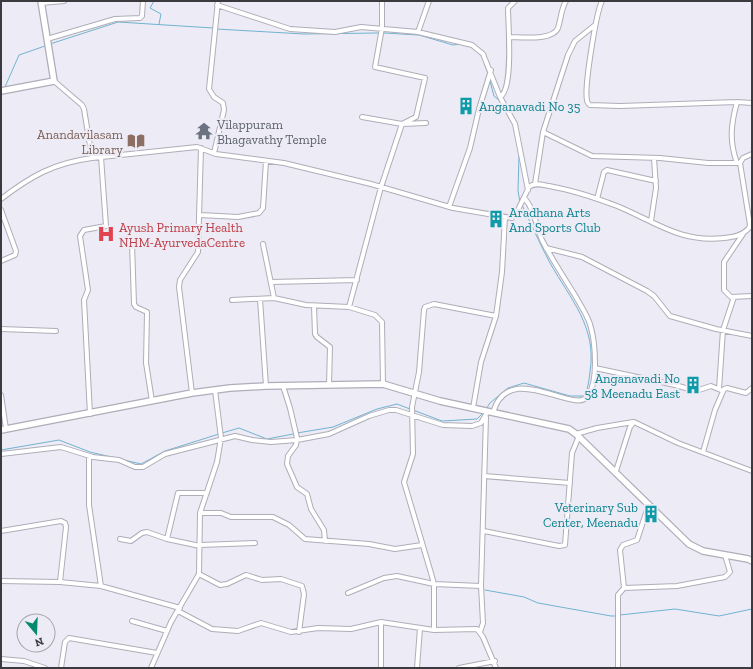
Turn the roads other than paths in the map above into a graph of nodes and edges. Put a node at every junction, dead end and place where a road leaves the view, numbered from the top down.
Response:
1 (64, 1) edge
2 (143, 1) edge
3 (382, 1) edge
4 (429, 1) edge
5 (515, 1) edge
6 (566, 1) edge
7 (602, 1) edge
8 (41, 2) edge
9 (218, 3) edge
10 (596, 24) junction
11 (382, 28) junction
12 (418, 32) junction
13 (509, 37) junction
14 (47, 40) junction
15 (491, 70) junction
16 (54, 81) junction
17 (1, 91) edge
18 (500, 97) junction
19 (737, 102) junction
20 (752, 103) edge
21 (362, 117) dead end
22 (426, 123) dead end
23 (402, 124) junction
24 (543, 132) junction
25 (201, 148) junction
26 (214, 153) junction
27 (752, 154) edge
28 (101, 157) junction
29 (92, 158) junction
30 (654, 158) junction
31 (266, 161) junction
32 (739, 163) junction
33 (656, 181) junction
34 (535, 184) junction
35 (381, 187) junction
36 (528, 190) junction
37 (1, 199) edge
38 (524, 199) junction
39 (597, 200) junction
40 (449, 207) junction
41 (1, 210) edge
42 (200, 215) junction
43 (505, 216) junction
44 (651, 221) junction
45 (743, 233) junction
46 (132, 243) dead end
47 (263, 244) dead end
48 (546, 248) junction
49 (1, 261) edge
50 (357, 280) junction
51 (271, 282) junction
52 (752, 296) edge
53 (734, 297) junction
54 (274, 298) junction
55 (260, 299) junction
56 (232, 300) dead end
57 (314, 306) junction
58 (349, 307) junction
59 (496, 316) junction
60 (1, 329) edge
61 (723, 330) junction
62 (56, 331) dead end
63 (752, 336) edge
64 (595, 368) junction
65 (383, 384) junction
66 (330, 385) junction
67 (266, 386) junction
68 (283, 386) junction
69 (752, 388) edge
70 (215, 390) junction
71 (721, 390) junction
72 (192, 393) junction
73 (414, 393) junction
74 (1, 395) edge
75 (152, 401) junction
76 (473, 408) junction
77 (487, 412) junction
78 (90, 414) junction
79 (412, 414) junction
80 (632, 422) junction
81 (4, 429) edge
82 (578, 435) junction
83 (220, 439) junction
84 (297, 439) junction
85 (703, 452) junction
86 (1, 454) edge
87 (89, 456) junction
88 (752, 470) edge
89 (616, 472) junction
90 (484, 476) junction
91 (570, 483) junction
92 (207, 493) junction
93 (649, 504) junction
94 (200, 513) junction
95 (1, 531) edge
96 (484, 531) junction
97 (120, 539) dead end
98 (167, 539) junction
99 (325, 541) junction
100 (255, 543) dead end
101 (200, 545) junction
102 (422, 546) junction
103 (725, 555) junction
104 (752, 562) edge
105 (199, 574) junction
106 (1, 581) edge
107 (60, 582) junction
108 (434, 584) junction
109 (101, 586) junction
110 (481, 586) junction
111 (624, 588) junction
112 (348, 593) dead end
113 (179, 610) junction
114 (132, 621) dead end
115 (381, 622) junction
116 (420, 628) junction
117 (434, 630) junction
118 (167, 631) junction
119 (299, 632) junction
120 (480, 632) junction
121 (157, 652) junction
122 (1, 659) edge
123 (495, 661) junction
124 (45, 668) edge
125 (61, 668) edge
126 (151, 668) edge
127 (381, 668) edge
128 (417, 668) edge
129 (459, 668) edge
130 (496, 668) edge
131 (618, 668) edge

1 - 8 street
2 - 14 street
3 - 11 street
4 - 12 street
5 - 13 street
6 - 13 street
7 - 10 street
8 - 14 street
9 - 11 street
9 - 26 street
10 - 19 street
10 - 24 street
11 - 12 street
11 - 23 street
12 - 15 street
13 - 18 street
14 - 16 street
15 - 18 street
15 - 40 street
16 - 17 street
16 - 29 street
18 - 36 street
19 - 20 street
19 - 32 street
21 - 23 street
22 - 23 street
23 - 35 street
24 - 30 street
24 - 34 street
25 - 26 street
25 - 28 street
25 - 42 street
26 - 31 street
27 - 32 street
28 - 29 street
28 - 78 street
29 - 37 street
30 - 32 street
30 - 33 street
31 - 35 street
31 - 42 street
32 - 45 street
33 - 39 street
33 - 44 street
34 - 36 street
34 - 39 street
35 - 40 street
35 - 50 street
36 - 38 street
38 - 43 street
38 - 48 street
39 - 44 street
40 - 43 street
41 - 49 street
42 - 72 street
43 - 59 street
44 - 45 street
45 - 53 street
46 - 75 street
47 - 51 street
48 - 61 street
48 - 64 street
50 - 51 street
50 - 58 street
51 - 54 street
52 - 53 street
53 - 61 street
54 - 55 street
54 - 57 street
55 - 56 street
55 - 67 street
57 - 58 street
57 - 66 street
58 - 65 street
59 - 73 street
59 - 76 street
60 - 62 street
61 - 63 street
61 - 71 street
64 - 71 street
64 - 77 street
65 - 66 street
65 - 73 street
66 - 68 street
67 - 68 street
67 - 70 street
68 - 84 street
69 - 71 street
70 - 72 street
70 - 83 street
71 - 85 street
72 - 75 street
73 - 76 street
73 - 79 street
74 - 81 street
75 - 78 street
76 - 77 street
77 - 79 street
77 - 82 street
77 - 90 street
78 - 81 street
79 - 84 street
79 - 102 street
80 - 82 street
80 - 85 street
80 - 89 street
82 - 89 street
82 - 91 street
83 - 84 street
83 - 87 street
83 - 92 street
84 - 99 street
85 - 88 street
86 - 87 street
87 - 109 street
89 - 93 street
90 - 91 street
90 - 96 street
91 - 96 street
92 - 94 street
92 - 98 street
93 - 103 street
93 - 111 street
94 - 99 street
94 - 101 street
95 - 107 street
96 - 110 street
97 - 98 street
98 - 101 street
99 - 102 street
100 - 101 street
101 - 105 street
102 - 108 street
103 - 104 street
103 - 111 street
105 - 113 street
105 - 119 street
106 - 107 street
107 - 109 street
108 - 110 street
108 - 112 street
108 - 117 street
109 - 113 street
110 - 120 street
111 - 131 street
113 - 118 street
113 - 119 street
114 - 118 street
115 - 116 street
115 - 119 street
115 - 127 street
116 - 117 street
116 - 128 street
117 - 120 street
118 - 121 street
120 - 123 street
121 - 125 street
121 - 126 street
122 - 124 street
123 - 129 street
123 - 130 street

